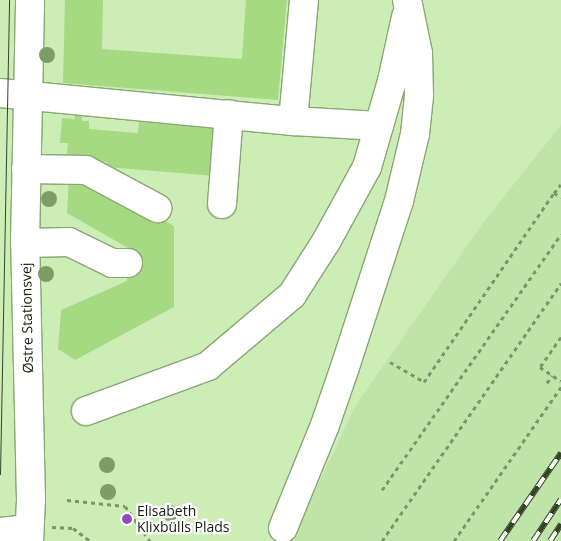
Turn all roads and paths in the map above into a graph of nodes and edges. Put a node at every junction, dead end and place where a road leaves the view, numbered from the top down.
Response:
1 (30, 0) edge
2 (304, 0) edge
3 (407, 5) edge
4 (0, 92) edge
5 (29, 95) junction
6 (229, 114) junction
7 (293, 120) junction
8 (379, 126) junction
9 (26, 169) junction
10 (561, 184) edge
11 (554, 193) junction
12 (561, 197) edge
13 (222, 204) dead end
14 (157, 208) dead end
15 (561, 234) edge
16 (26, 243) junction
17 (128, 263) dead end
18 (561, 283) edge
19 (561, 337) edge
20 (390, 362) dead end
21 (552, 375) junction
22 (561, 381) edge
23 (547, 383) dead end
24 (561, 387) edge
25 (86, 411) dead end
26 (382, 490) dead end
27 (67, 500) dead end
28 (282, 528) dead end
29 (0, 532) edge
30 (29, 535) edge
31 (90, 541) edge
32 (150, 541) edge
33 (382, 541) edge
34 (454, 541) edge

1 - 5 street, Østre Stationsvej
2 - 7 street
3 - 8 street
3 - 28 street
4 - 5 street
5 - 6 street
5 - 9 street, Østre Stationsvej
6 - 7 street
6 - 13 street
7 - 8 street
8 - 25 street
9 - 14 street
9 - 16 street, Østre Stationsvej
10 - 11 path
11 - 12 path
11 - 20 path
15 - 26 path
16 - 17 street
16 - 30 street, Østre Stationsvej
18 - 33 path
19 - 21 path
21 - 22 path
21 - 23 path
24 - 34 path
27 - 32 path
29 - 30 street
30 - 31 path

